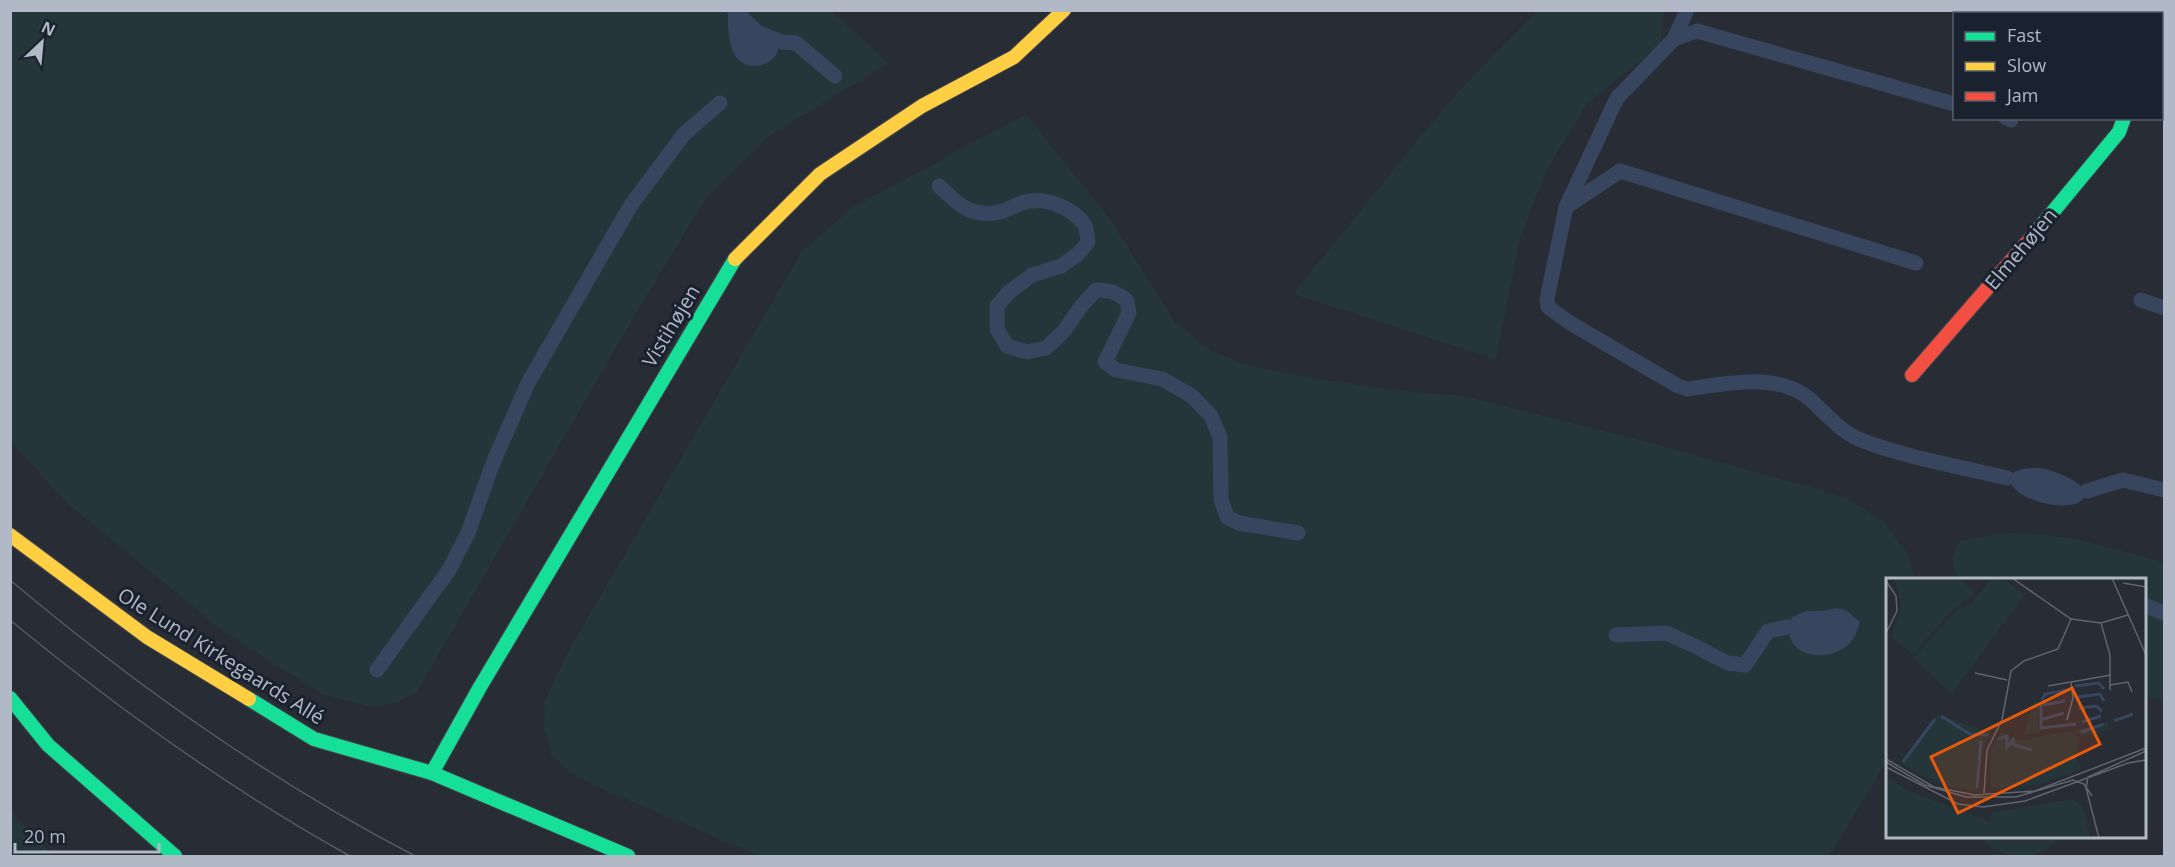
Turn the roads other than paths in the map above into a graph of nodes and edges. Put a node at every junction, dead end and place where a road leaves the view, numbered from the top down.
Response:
1 (1064, 10) edge
2 (2123, 120) edge
3 (1912, 375) dead end
4 (10, 535) edge
5 (10, 698) edge
6 (432, 773) junction
7 (175, 856) edge
8 (628, 856) edge

1 - 6 street, Vistihøjen
2 - 3 street, Elmehøjen
4 - 6 street, Ole Lund Kirkegaards Allé
5 - 7 street
6 - 8 street, Ole Lund Kirkegaards Allé

